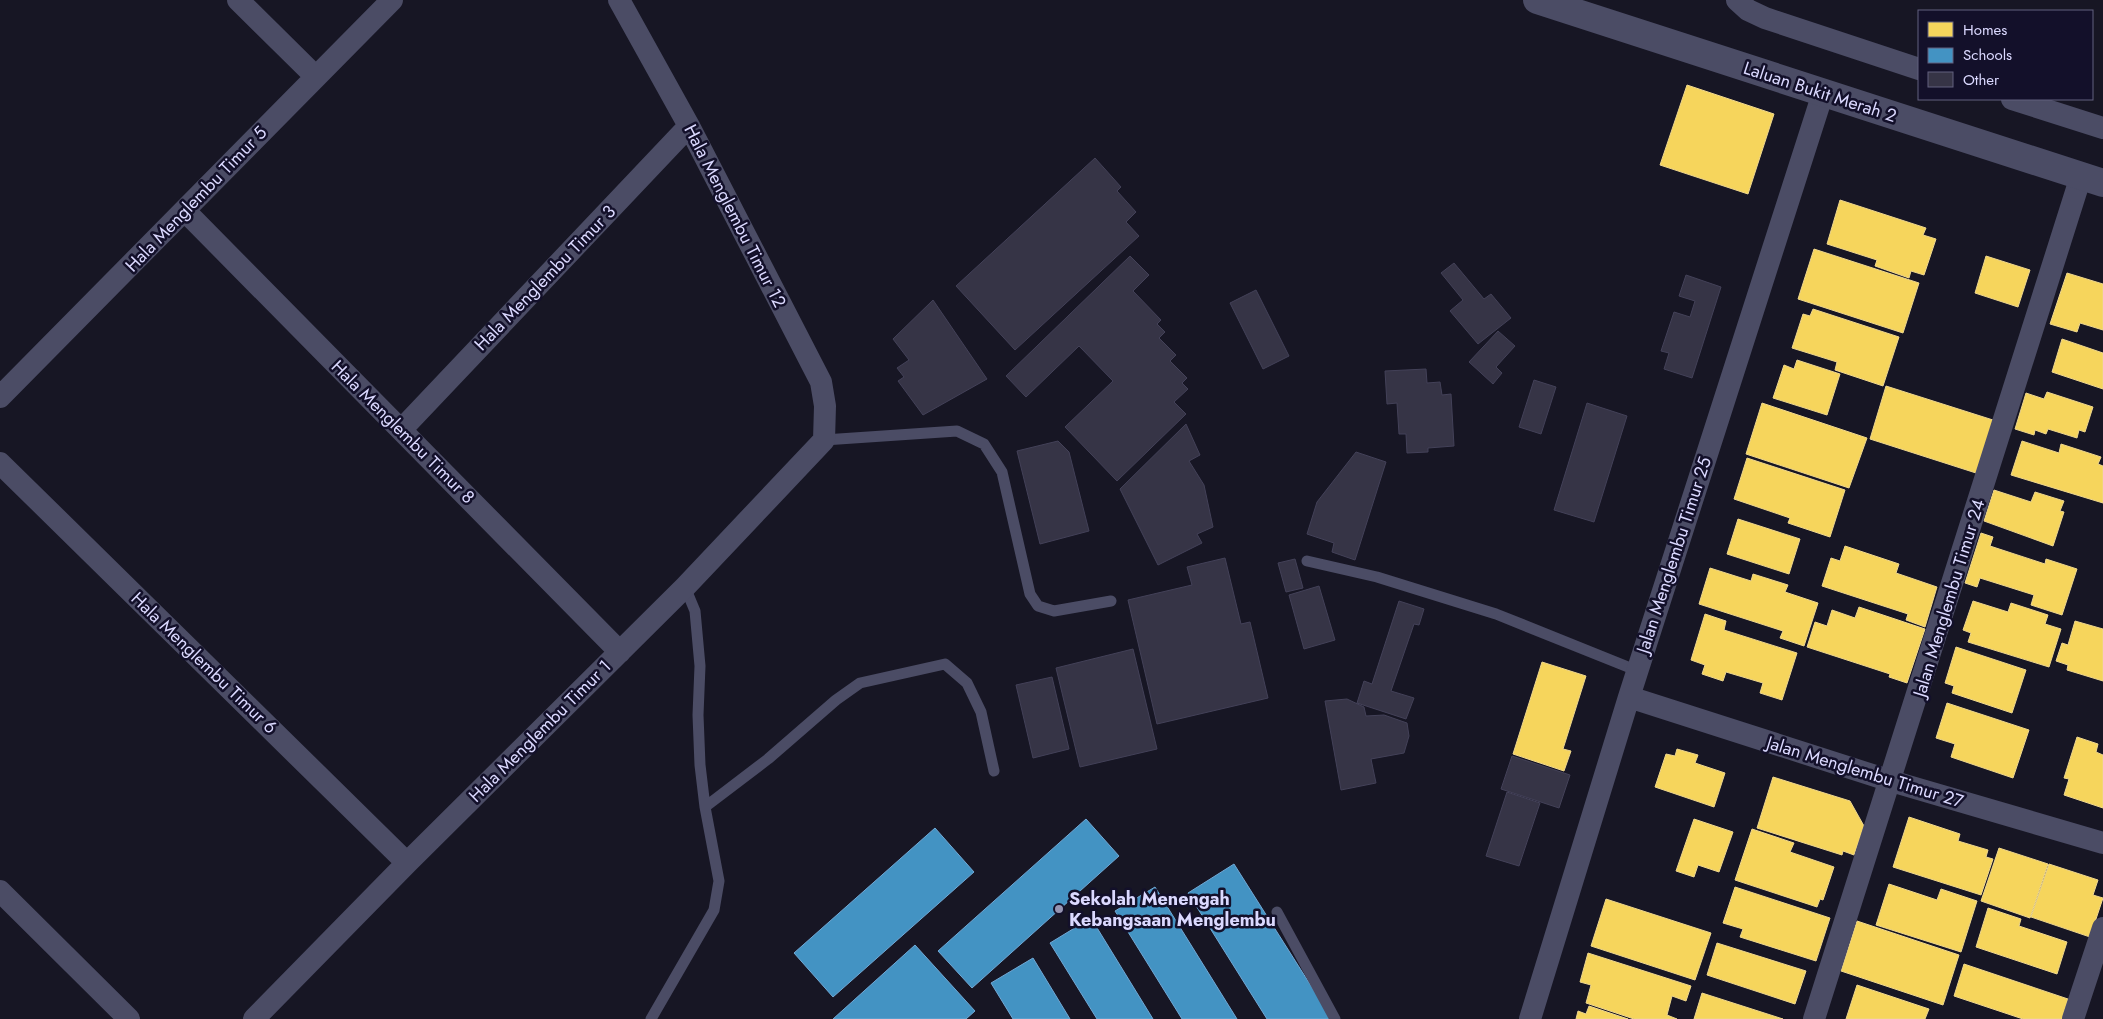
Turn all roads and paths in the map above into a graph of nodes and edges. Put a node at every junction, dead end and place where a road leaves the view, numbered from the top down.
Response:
1 (238, 0) edge
2 (392, 0) edge
3 (619, 0) edge
4 (1536, 0) edge
5 (1737, 0) edge
6 (1918, 69) edge
7 (315, 76) junction
8 (1822, 93) junction
9 (2015, 100) edge
10 (690, 126) junction
11 (2103, 128) edge
12 (2092, 180) edge
13 (185, 211) junction
14 (0, 397) edge
15 (401, 430) junction
16 (824, 440) junction
17 (0, 463) edge
18 (1307, 561) dead end
19 (685, 586) junction
20 (1111, 601) dead end
21 (620, 652) junction
22 (1638, 670) junction
23 (1629, 697) junction
24 (994, 771) dead end
25 (1891, 782) junction
26 (705, 808) junction
27 (2103, 843) edge
28 (407, 863) junction
29 (0, 891) edge
30 (1277, 912) dead end
31 (2103, 928) edge
32 (129, 1019) edge
33 (254, 1019) edge
34 (651, 1019) edge
35 (1335, 1019) edge
36 (1530, 1019) edge
37 (1814, 1019) edge
38 (2073, 1019) edge

1 - 7 street
2 - 7 street, Hala Menglembu Timur 5
3 - 10 street, Hala Menglembu Timur 12
4 - 8 street, Laluan Bukit Merah 2
5 - 6 street
7 - 13 street, Hala Menglembu Timur 5
8 - 12 street, Laluan Bukit Merah 2
8 - 22 street, Jalan Menglembu Timur 25
9 - 11 street
10 - 15 street, Hala Menglembu Timur 3
10 - 16 street, Hala Menglembu Timur 12
12 - 25 street, Jalan Menglembu Timur 24
13 - 14 street, Hala Menglembu Timur 5
13 - 15 street, Hala Menglembu Timur 8
15 - 21 street, Hala Menglembu Timur 8
16 - 19 street, Hala Menglembu Timur 1
16 - 20 lane
17 - 28 street, Hala Menglembu Timur 6
18 - 22 lane
19 - 21 street, Hala Menglembu Timur 1
19 - 26 lane
21 - 28 street, Hala Menglembu Timur 1
22 - 23 street, Jalan Menglembu Timur 25
23 - 25 street, Jalan Menglembu Timur 27
23 - 36 street, Jalan Menglembu Timur 25
24 - 26 lane
25 - 27 street, Jalan Menglembu Timur 27
25 - 37 street, Jalan Menglembu Timur 24
26 - 34 lane
28 - 33 street, Hala Menglembu Timur 1
29 - 32 street
30 - 35 lane
31 - 38 street

